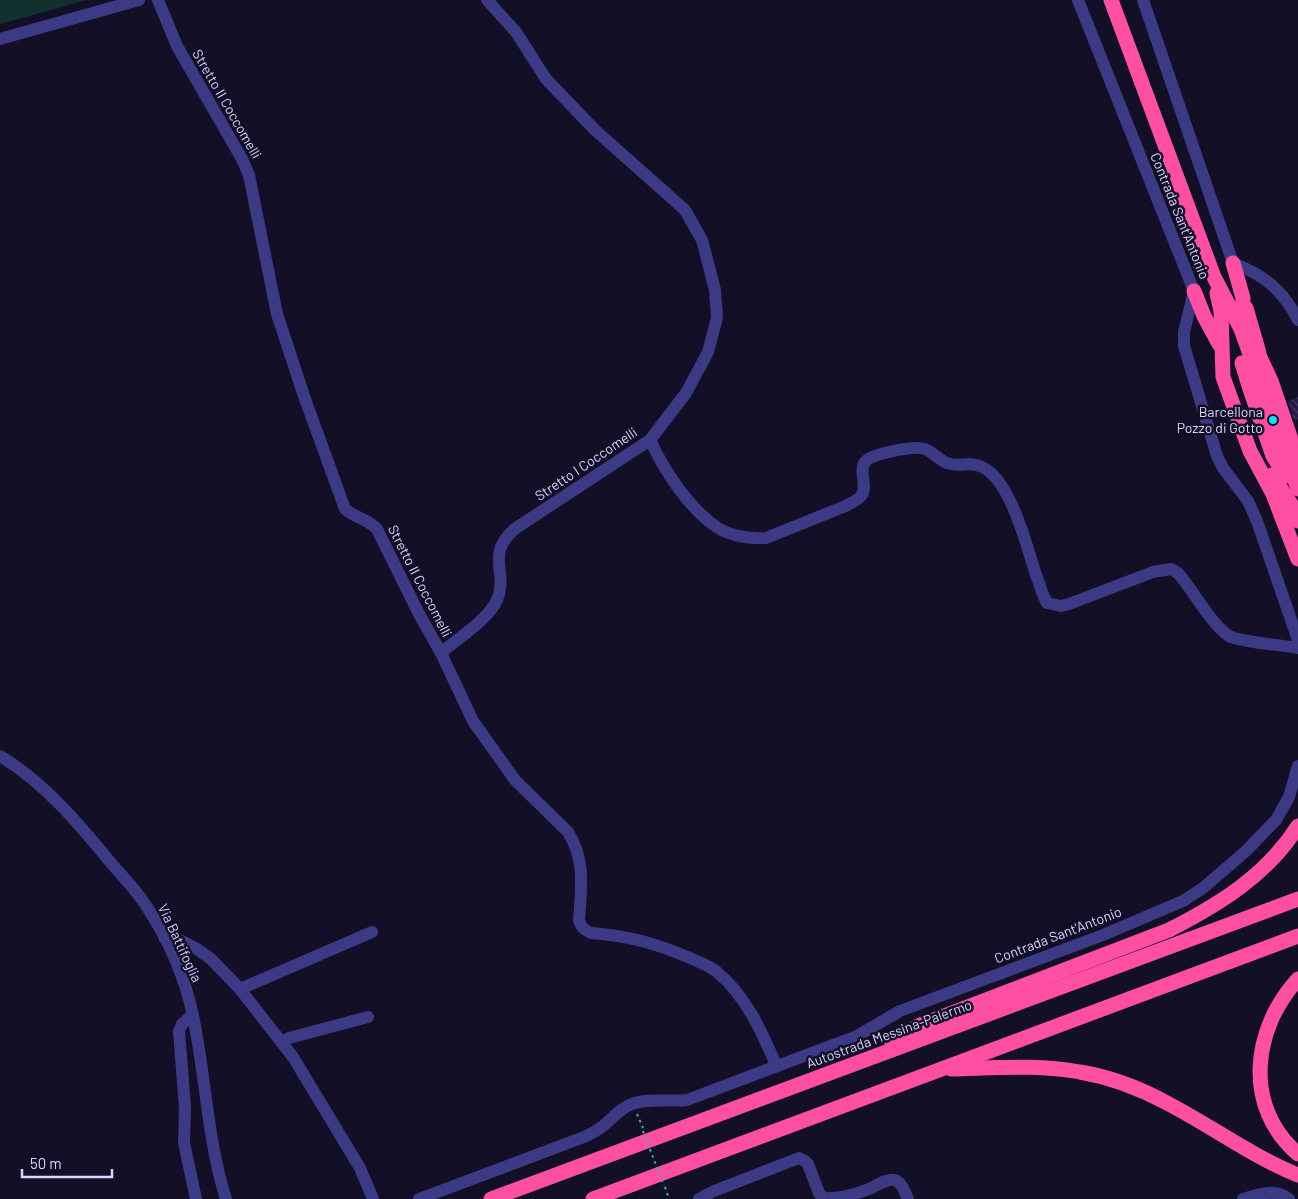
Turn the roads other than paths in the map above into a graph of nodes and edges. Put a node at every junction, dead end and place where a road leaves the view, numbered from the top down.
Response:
1 (139, 0) edge
2 (158, 0) edge
3 (488, 0) edge
4 (1078, 0) edge
5 (1110, 0) edge
6 (1143, 0) edge
7 (0, 39) edge
8 (1233, 263) junction
9 (1214, 277) junction
10 (1194, 291) junction
11 (1243, 298) junction
12 (1298, 320) edge
13 (1241, 329) junction
14 (1221, 348) junction
15 (1260, 357) junction
16 (650, 440) junction
17 (1298, 460) edge
18 (1272, 474) junction
19 (1295, 478) edge
20 (1298, 489) edge
21 (1298, 494) edge
22 (1282, 514) junction
23 (1298, 521) edge
24 (1298, 559) edge
25 (1298, 640) edge
26 (1298, 648) edge
27 (441, 652) junction
28 (0, 756) edge
29 (1298, 766) edge
30 (1298, 826) edge
31 (1298, 898) edge
32 (372, 932) dead end
33 (1298, 936) edge
34 (165, 939) junction
35 (1298, 979) edge
36 (240, 989) junction
37 (193, 1015) junction
38 (368, 1017) dead end
39 (282, 1043) junction
40 (871, 1058) junction
41 (776, 1065) junction
42 (940, 1070) junction
43 (1298, 1154) edge
44 (1298, 1175) edge
45 (196, 1199) edge
46 (226, 1199) edge
47 (373, 1199) edge
48 (419, 1199) edge
49 (491, 1199) edge
50 (593, 1199) edge
51 (699, 1199) edge
52 (908, 1199) edge
53 (1244, 1199) edge
54 (1289, 1199) edge

1 - 7 street
2 - 27 street, Stretto II Coccomelli
3 - 16 street, Stretto I Coccomelli
4 - 10 street, Contrada Sant'Antonio
5 - 9 highway
6 - 8 street
8 - 11 highway
8 - 12 street
9 - 13 highway
9 - 14 highway
10 - 14 highway
10 - 25 street, Contrada Sant'Antonio
11 - 13 highway
11 - 15 highway
13 - 15 highway
13 - 19 highway
13 - 21 highway
14 - 18 highway
14 - 22 highway
15 - 17 highway
16 - 26 street
16 - 27 street, Stretto I Coccomelli
18 - 22 highway
18 - 23 highway
19 - 20 highway
22 - 24 highway
27 - 41 street, Stretto II Coccomelli
28 - 34 street, Via Battifoglia
29 - 41 street, Contrada Sant'Antonio
30 - 40 highway
31 - 40 highway, Autostrada Messina-Palermo
32 - 36 street
33 - 42 highway
34 - 36 street
34 - 37 street, Via Battifoglia
35 - 43 highway
36 - 39 street
37 - 45 street
37 - 46 street, Via Battifoglia
38 - 39 street
39 - 47 street
40 - 49 highway, Autostrada Messina-Palermo
41 - 48 street, Contrada Sant'Antonio
42 - 44 highway
42 - 50 highway
51 - 52 street
53 - 54 street

